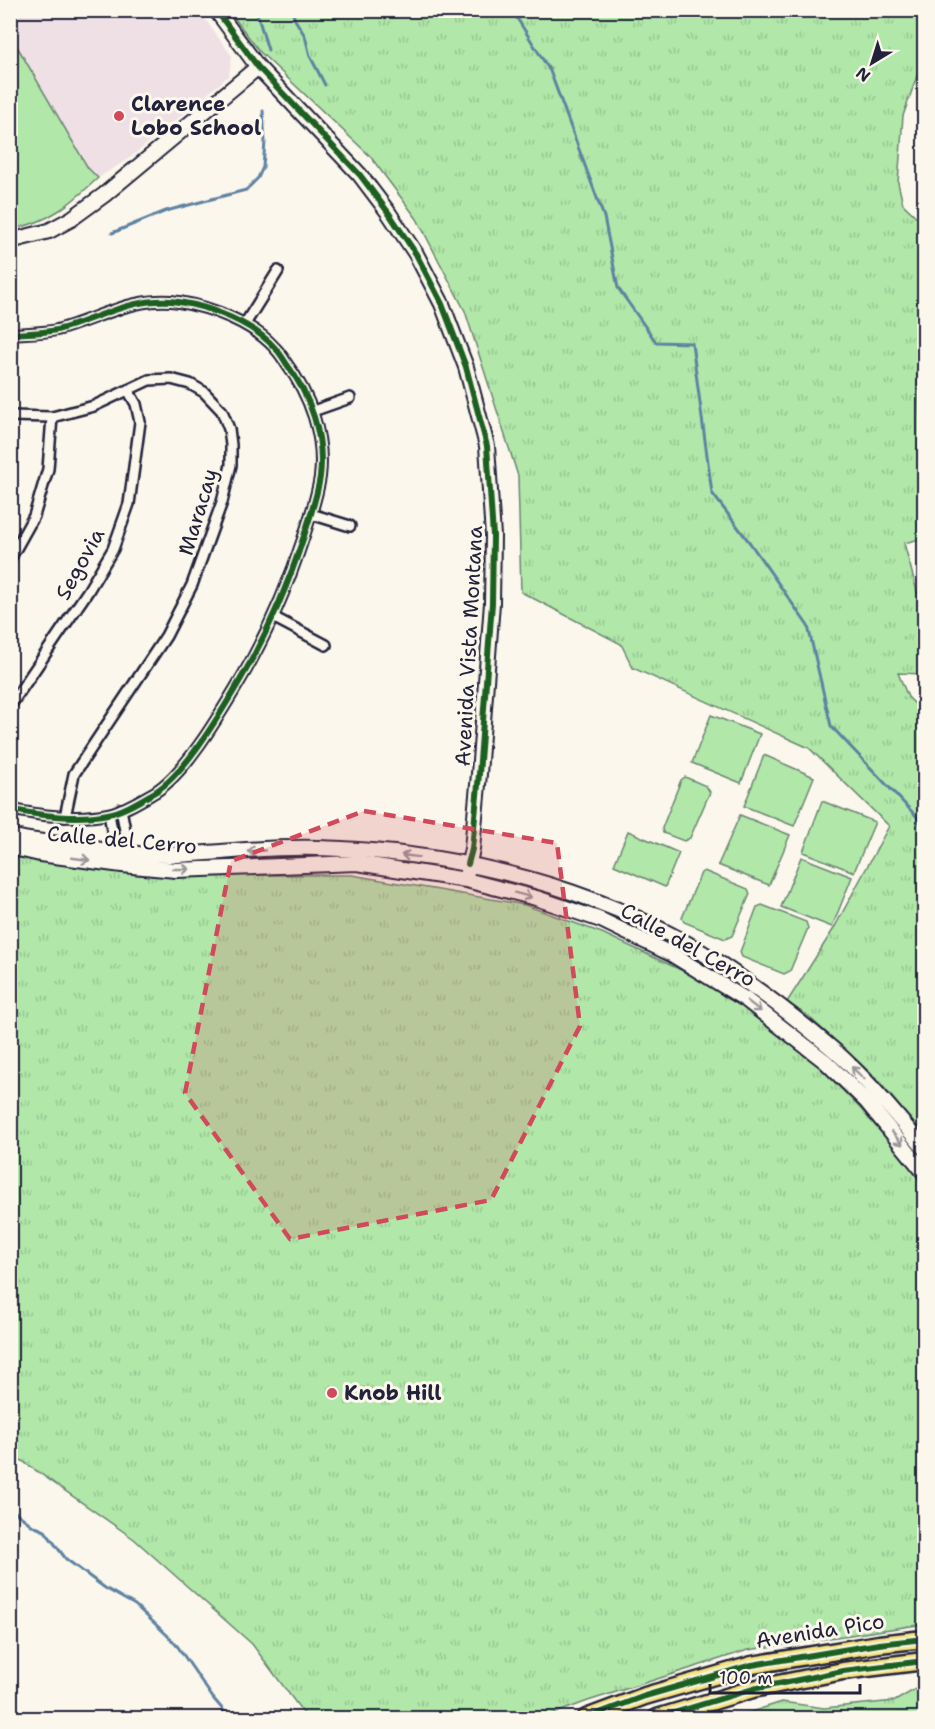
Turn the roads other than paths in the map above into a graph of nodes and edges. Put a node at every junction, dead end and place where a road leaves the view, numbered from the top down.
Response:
1 (216, 10) edge
2 (258, 67) junction
3 (10, 241) edge
4 (278, 271) dead end
5 (245, 324) junction
6 (10, 334) edge
7 (128, 390) junction
8 (350, 398) dead end
9 (313, 411) junction
10 (10, 416) edge
11 (52, 417) junction
12 (311, 514) junction
13 (350, 526) dead end
14 (10, 559) edge
15 (273, 617) junction
16 (326, 645) dead end
17 (10, 706) edge
18 (10, 809) edge
19 (115, 812) junction
20 (65, 817) junction
21 (10, 836) edge
22 (10, 847) edge
23 (122, 859) junction
24 (468, 864) junction
25 (466, 880) junction
26 (924, 1148) edge
27 (924, 1172) edge
28 (924, 1639) edge
29 (924, 1661) edge
30 (586, 1719) edge
31 (657, 1719) edge

1 - 2 main road, Avenida Vista Montana
2 - 3 main road
2 - 24 main road, Avenida Vista Montana
4 - 5 street
5 - 6 street
5 - 9 street
7 - 11 street, Maracay
7 - 17 street, Segovia
7 - 20 street, Maracay
8 - 9 street
9 - 12 street
10 - 11 street, Maracay
11 - 14 street
12 - 13 street
12 - 15 street
15 - 16 street
15 - 19 street
18 - 20 street
19 - 20 street
19 - 23 street
21 - 23 main road, Calle del Cerro
22 -> 23 main road, Calle del Cerro
24 -> 23 main road, Calle del Cerro
23 -> 25 main road, Calle del Cerro
24 - 25 main road, Avenida Vista Montana
26 -> 24 main road, Calle del Cerro
25 -> 27 main road, Calle del Cerro
28 - 30 highway, Avenida Pico
29 - 31 highway, Avenida Pico

